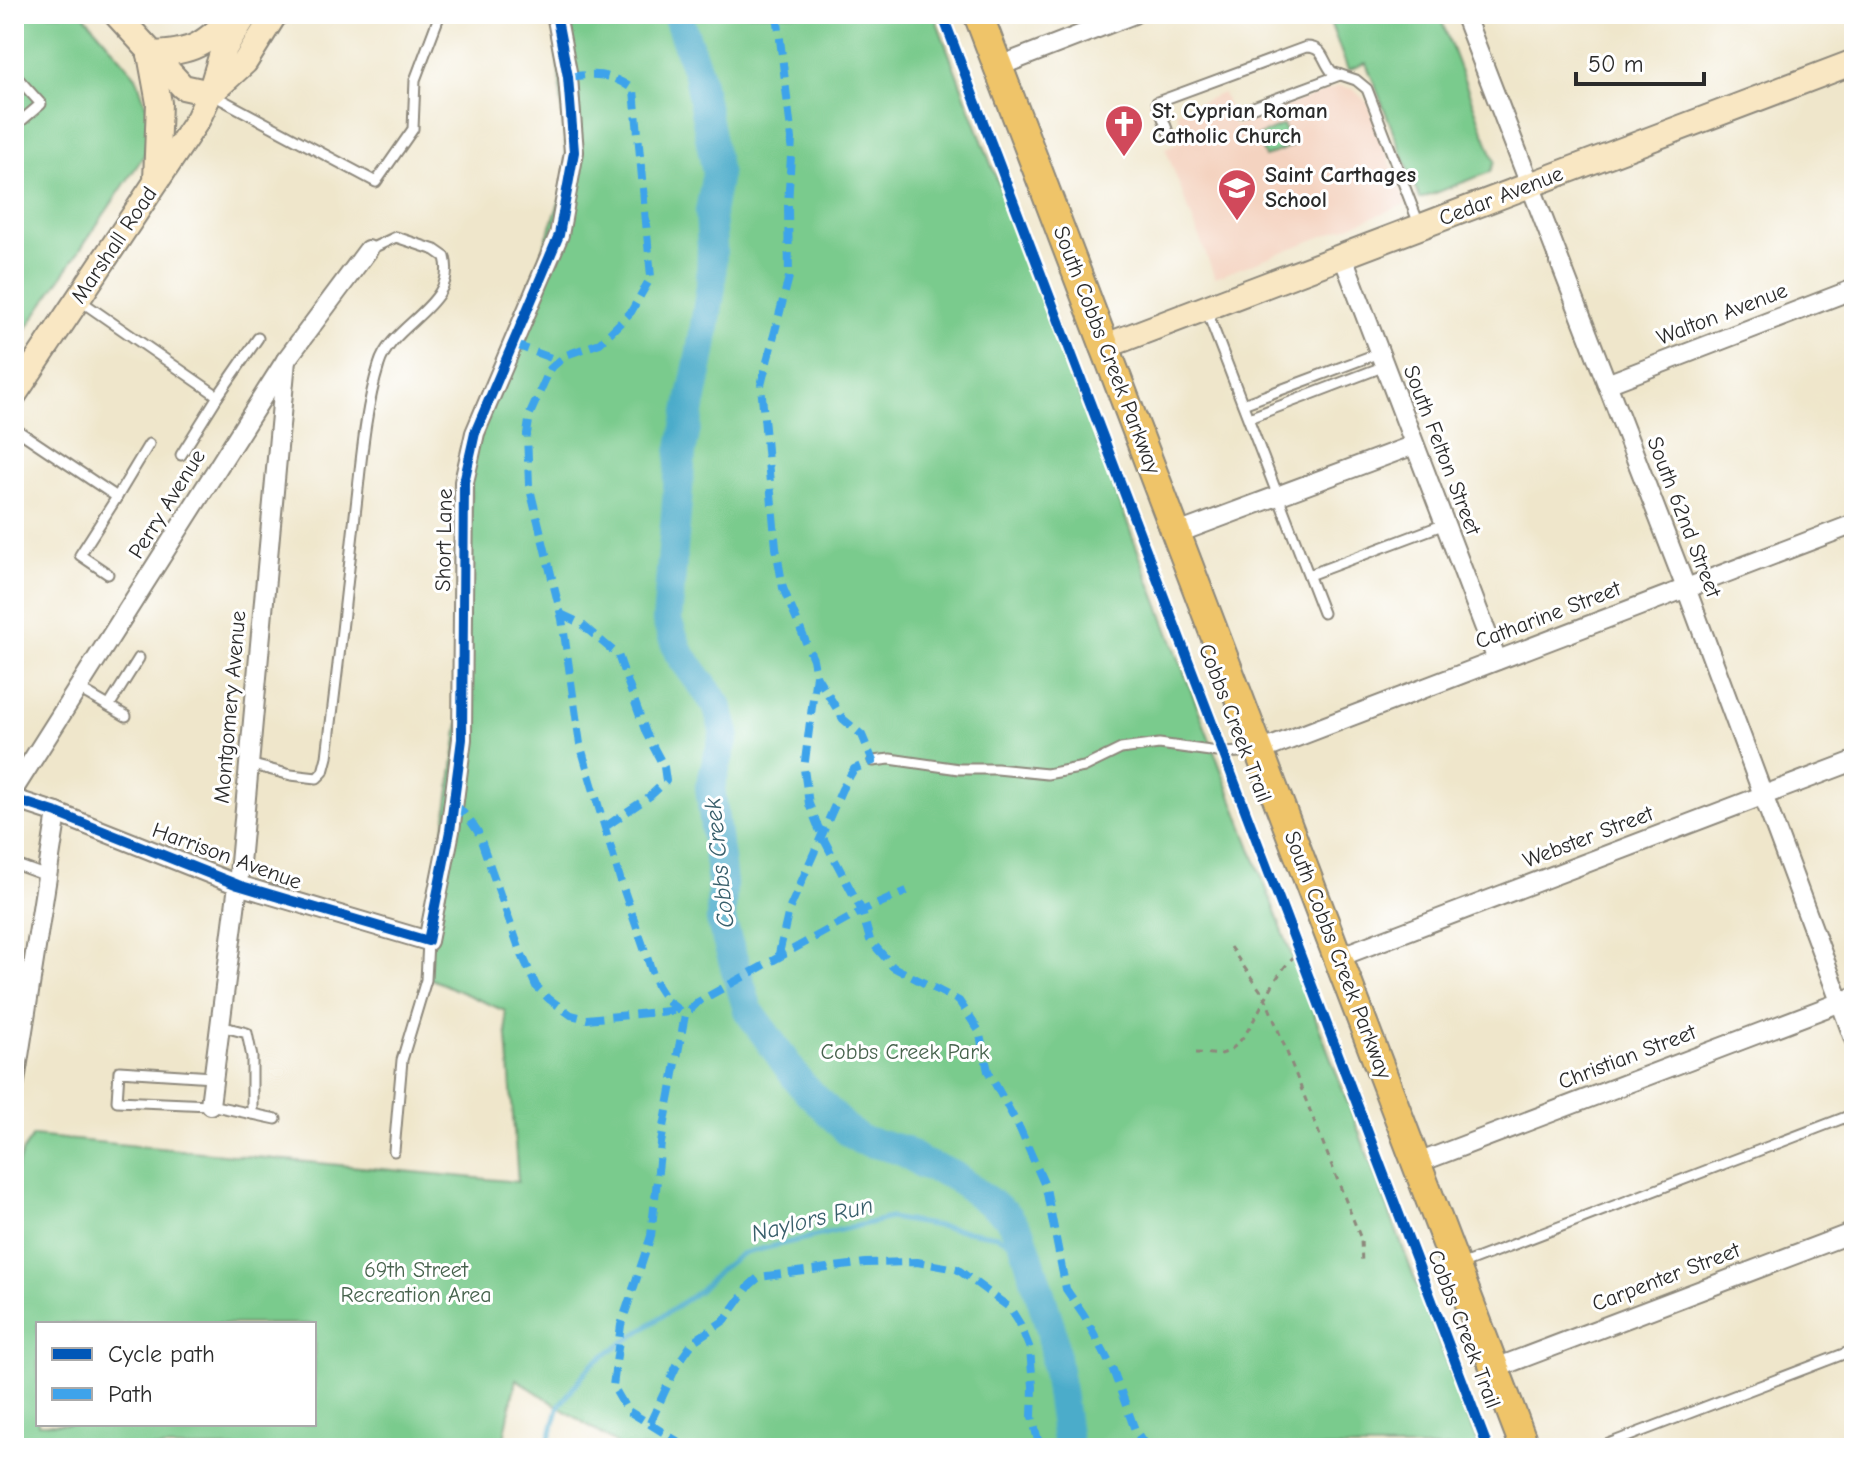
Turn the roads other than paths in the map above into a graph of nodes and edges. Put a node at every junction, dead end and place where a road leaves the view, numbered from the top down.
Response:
1 (116, 14) edge
2 (235, 14) edge
3 (246, 14) edge
4 (275, 14) edge
5 (440, 14) edge
6 (556, 14) edge
7 (978, 14) edge
8 (1134, 14) edge
9 (1464, 14) edge
10 (1089, 22) edge
11 (150, 54) junction
12 (1854, 62) edge
13 (997, 67) junction
14 (14, 74) edge
15 (1340, 75) junction
16 (210, 93) junction
17 (1240, 112) dead end
18 (14, 127) edge
19 (1168, 132) dead end
20 (156, 182) junction
21 (1528, 185) junction
22 (1421, 227) junction
23 (368, 250) joint
24 (1343, 257) junction
25 (1854, 289) edge
26 (78, 299) junction
27 (1206, 309) junction
28 (258, 338) dead end
29 (1103, 347) junction
30 (286, 360) junction
31 (1382, 360) junction
32 (1607, 384) junction
33 (14, 395) edge
34 (218, 396) junction
35 (1243, 404) junction
36 (1249, 418) junction
37 (14, 428) edge
38 (149, 444) dead end
39 (1414, 445) junction
40 (181, 455) dead end
41 (1279, 495) junction
42 (117, 497) junction
43 (1445, 524) junction
44 (1854, 524) edge
45 (1178, 533) junction
46 (108, 574) dead end
47 (1309, 575) junction
48 (1686, 588) junction
49 (1323, 613) dead end
50 (139, 658) dead end
51 (1497, 660) junction
52 (79, 689) junction
53 (109, 706) junction
54 (126, 716) dead end
55 (1260, 751) junction
56 (873, 761) dead end
57 (1854, 761) edge
58 (249, 764) junction
59 (14, 789) edge
60 (1762, 796) junction
61 (14, 799) edge
62 (57, 813) junction
63 (14, 864) edge
64 (47, 876) junction
65 (238, 885) junction
66 (428, 941) junction
67 (1335, 947) junction
68 (1847, 1000) edge
69 (220, 1026) junction
70 (1854, 1039) edge
71 (213, 1077) junction
72 (14, 1088) edge
73 (210, 1105) junction
74 (252, 1114) junction
75 (1854, 1114) edge
76 (276, 1119) dead end
77 (394, 1151) dead end
78 (1418, 1163) junction
79 (1854, 1232) edge
80 (1456, 1266) junction
81 (1854, 1350) edge
82 (1496, 1368) junction
83 (1525, 1448) edge
84 (1598, 1448) edge

1 - 11 street
2 - 11 street
3 - 16 street, Marshall Road
4 - 16 street, Marshall Road
5 - 16 lane
6 - 66 street, Short Lane
7 - 13 main road, South Cobbs Creek Parkway
8 - 10 street
9 - 21 street, South 62nd Street
10 - 13 street
11 - 16 street
11 - 20 street
12 - 21 street, Cedar Avenue
13 - 29 main road, South Cobbs Creek Parkway
14 - 18 lane
15 - 17 lane
15 - 19 lane
15 - 22 lane
16 - 20 street, Marshall Road
20 - 26 street, Marshall Road
21 - 22 street, Cedar Avenue
21 - 32 street, South 62nd Street
22 - 24 street, Cedar Avenue
23 - 30 street, Perry Avenue
23 - 58 lane
24 - 27 street, Cedar Avenue
24 - 31 street, South Felton Street
25 - 32 street, Walton Avenue
26 - 33 street, Marshall Road
26 - 34 lane
27 - 29 street, Cedar Avenue
27 - 35 lane
28 - 34 lane
29 - 45 main road, South Cobbs Creek Parkway
30 - 52 street, Perry Avenue
30 - 58 street, Montgomery Avenue
31 - 35 lane
31 - 36 lane
31 - 39 street, South Felton Street
32 - 48 street, South 62nd Street
34 - 40 lane
35 - 36 lane
36 - 41 lane
37 - 42 lane
38 - 42 lane
39 - 41 street
39 - 43 street, South Felton Street
41 - 45 street
41 - 47 lane
42 - 46 lane
43 - 47 lane
43 - 51 street, South Felton Street
44 - 48 street, Catharine Street
45 - 55 main road, South Cobbs Creek Parkway
47 - 49 lane
48 - 51 street, Catharine Street
48 - 60 street, South 62nd Street
50 - 53 lane
51 - 55 street, Catharine Street
52 - 53 lane
52 - 59 street, Perry Avenue
53 - 54 lane
55 - 56 lane
55 - 67 main road, South Cobbs Creek Parkway
57 - 60 street, Webster Street
58 - 65 street, Montgomery Avenue
60 - 67 street, Webster Street
60 - 68 street, South 62nd Street
61 - 62 street, Harrison Avenue
62 - 64 street
62 - 65 street, Harrison Avenue
63 - 64 lane
64 - 72 street
65 - 66 street, Harrison Avenue
65 - 69 street, Montgomery Avenue
66 - 77 lane
67 - 78 main road, South Cobbs Creek Parkway
68 - 70 street, South 62nd Street
68 - 78 street, Christian Street
69 - 71 street, Montgomery Avenue
69 - 74 lane
71 - 73 street, Montgomery Avenue
71 - 73 lane
73 - 74 lane
74 - 76 lane
75 - 80 lane
78 - 80 main road, South Cobbs Creek Parkway
79 - 82 street, Carpenter Street
80 - 82 main road, South Cobbs Creek Parkway
81 - 84 lane
82 - 83 main road, South Cobbs Creek Parkway

